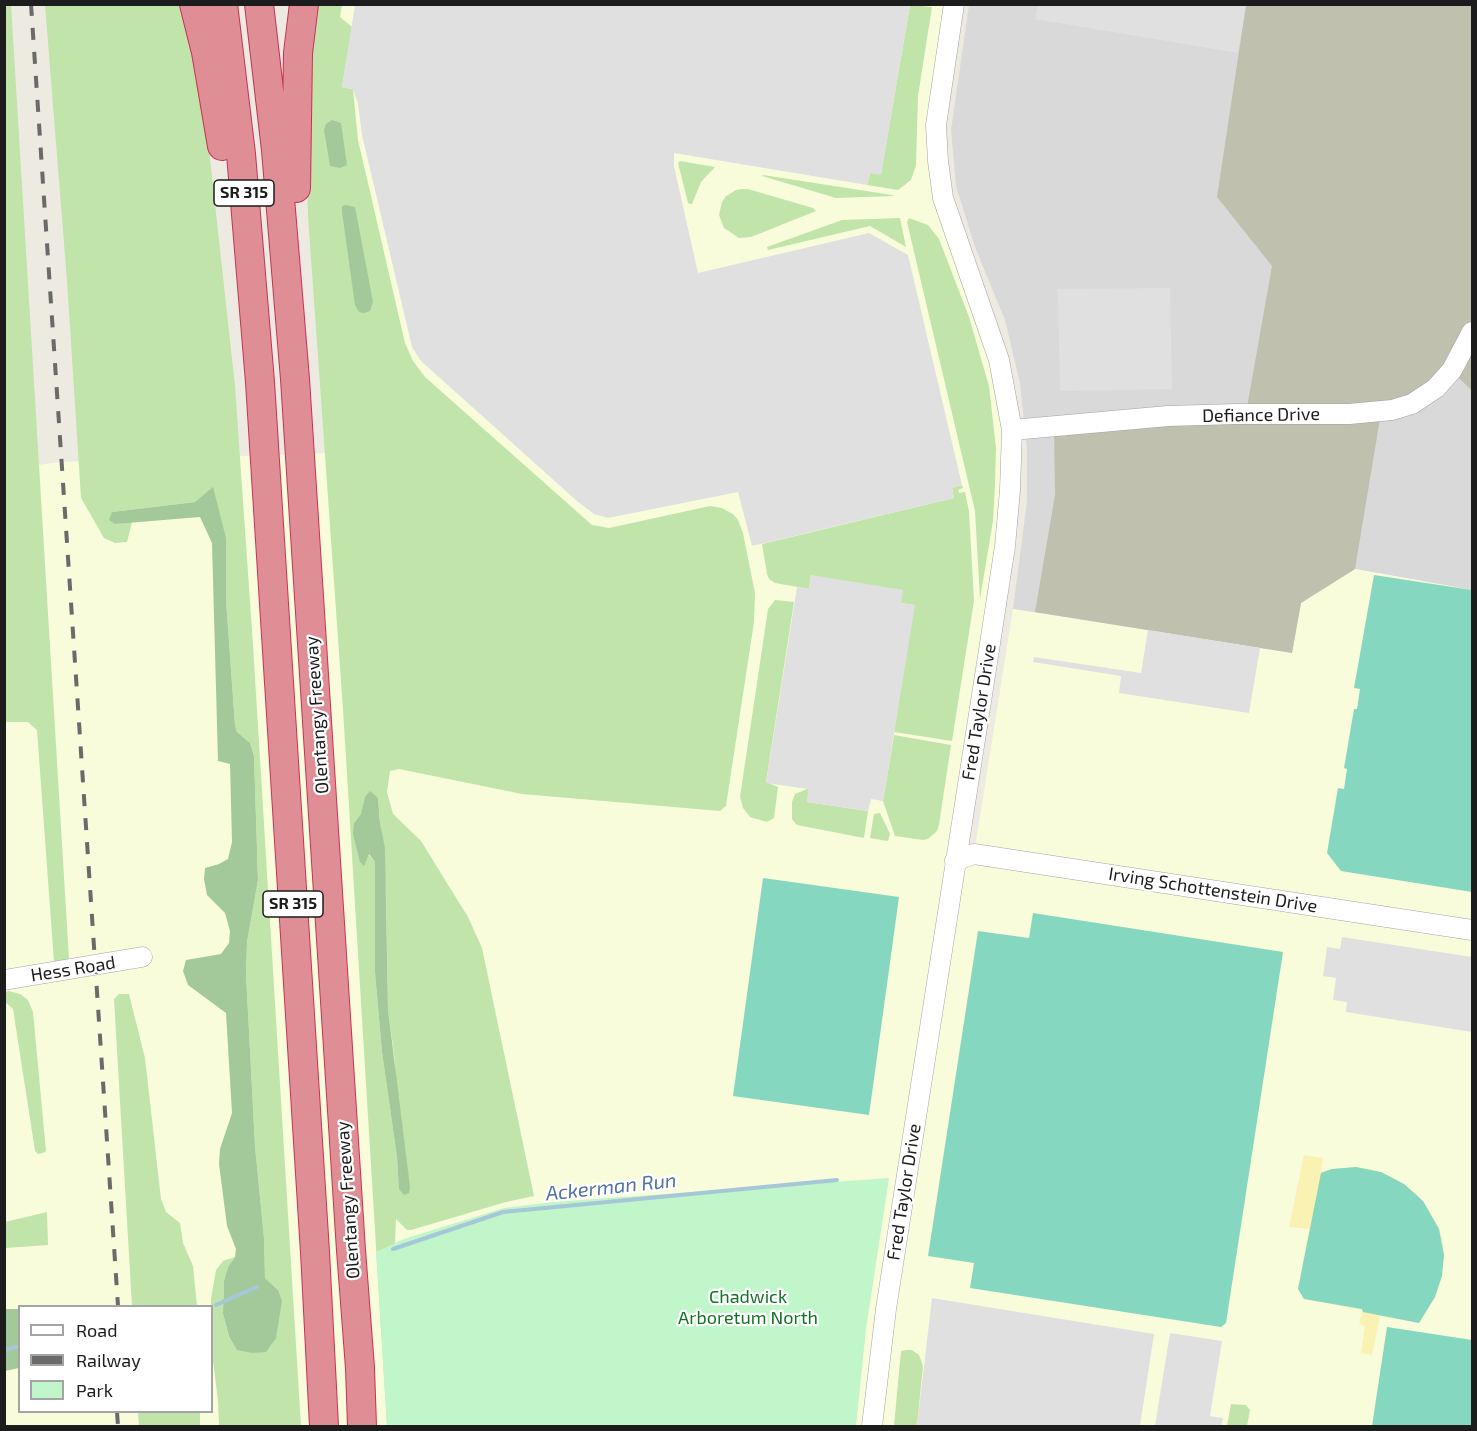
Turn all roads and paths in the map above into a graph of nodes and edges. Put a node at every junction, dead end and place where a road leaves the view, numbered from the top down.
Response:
1 (194, 4) edge
2 (224, 4) edge
3 (259, 4) edge
4 (304, 4) edge
5 (954, 4) edge
6 (1473, 332) edge
7 (295, 379) junction
8 (260, 382) junction
9 (1012, 430) junction
10 (955, 861) junction
11 (1473, 930) edge
12 (142, 957) dead end
13 (4, 980) edge
14 (324, 1426) edge
15 (364, 1426) edge
16 (872, 1426) edge

1 - 8 highway
2 - 8 highway, Olentangy Freeway / SR 315
3 - 7 highway, Olentangy Freeway / SR 315
4 - 7 highway
5 - 9 street, Fred Taylor Drive
6 - 9 street, Defiance Drive
7 - 15 highway, Olentangy Freeway / SR 315
8 - 14 highway, Olentangy Freeway / SR 315
9 - 10 street, Fred Taylor Drive
10 - 11 street, Irving Schottenstein Drive
10 - 16 street, Fred Taylor Drive
12 - 13 street, Hess Road

